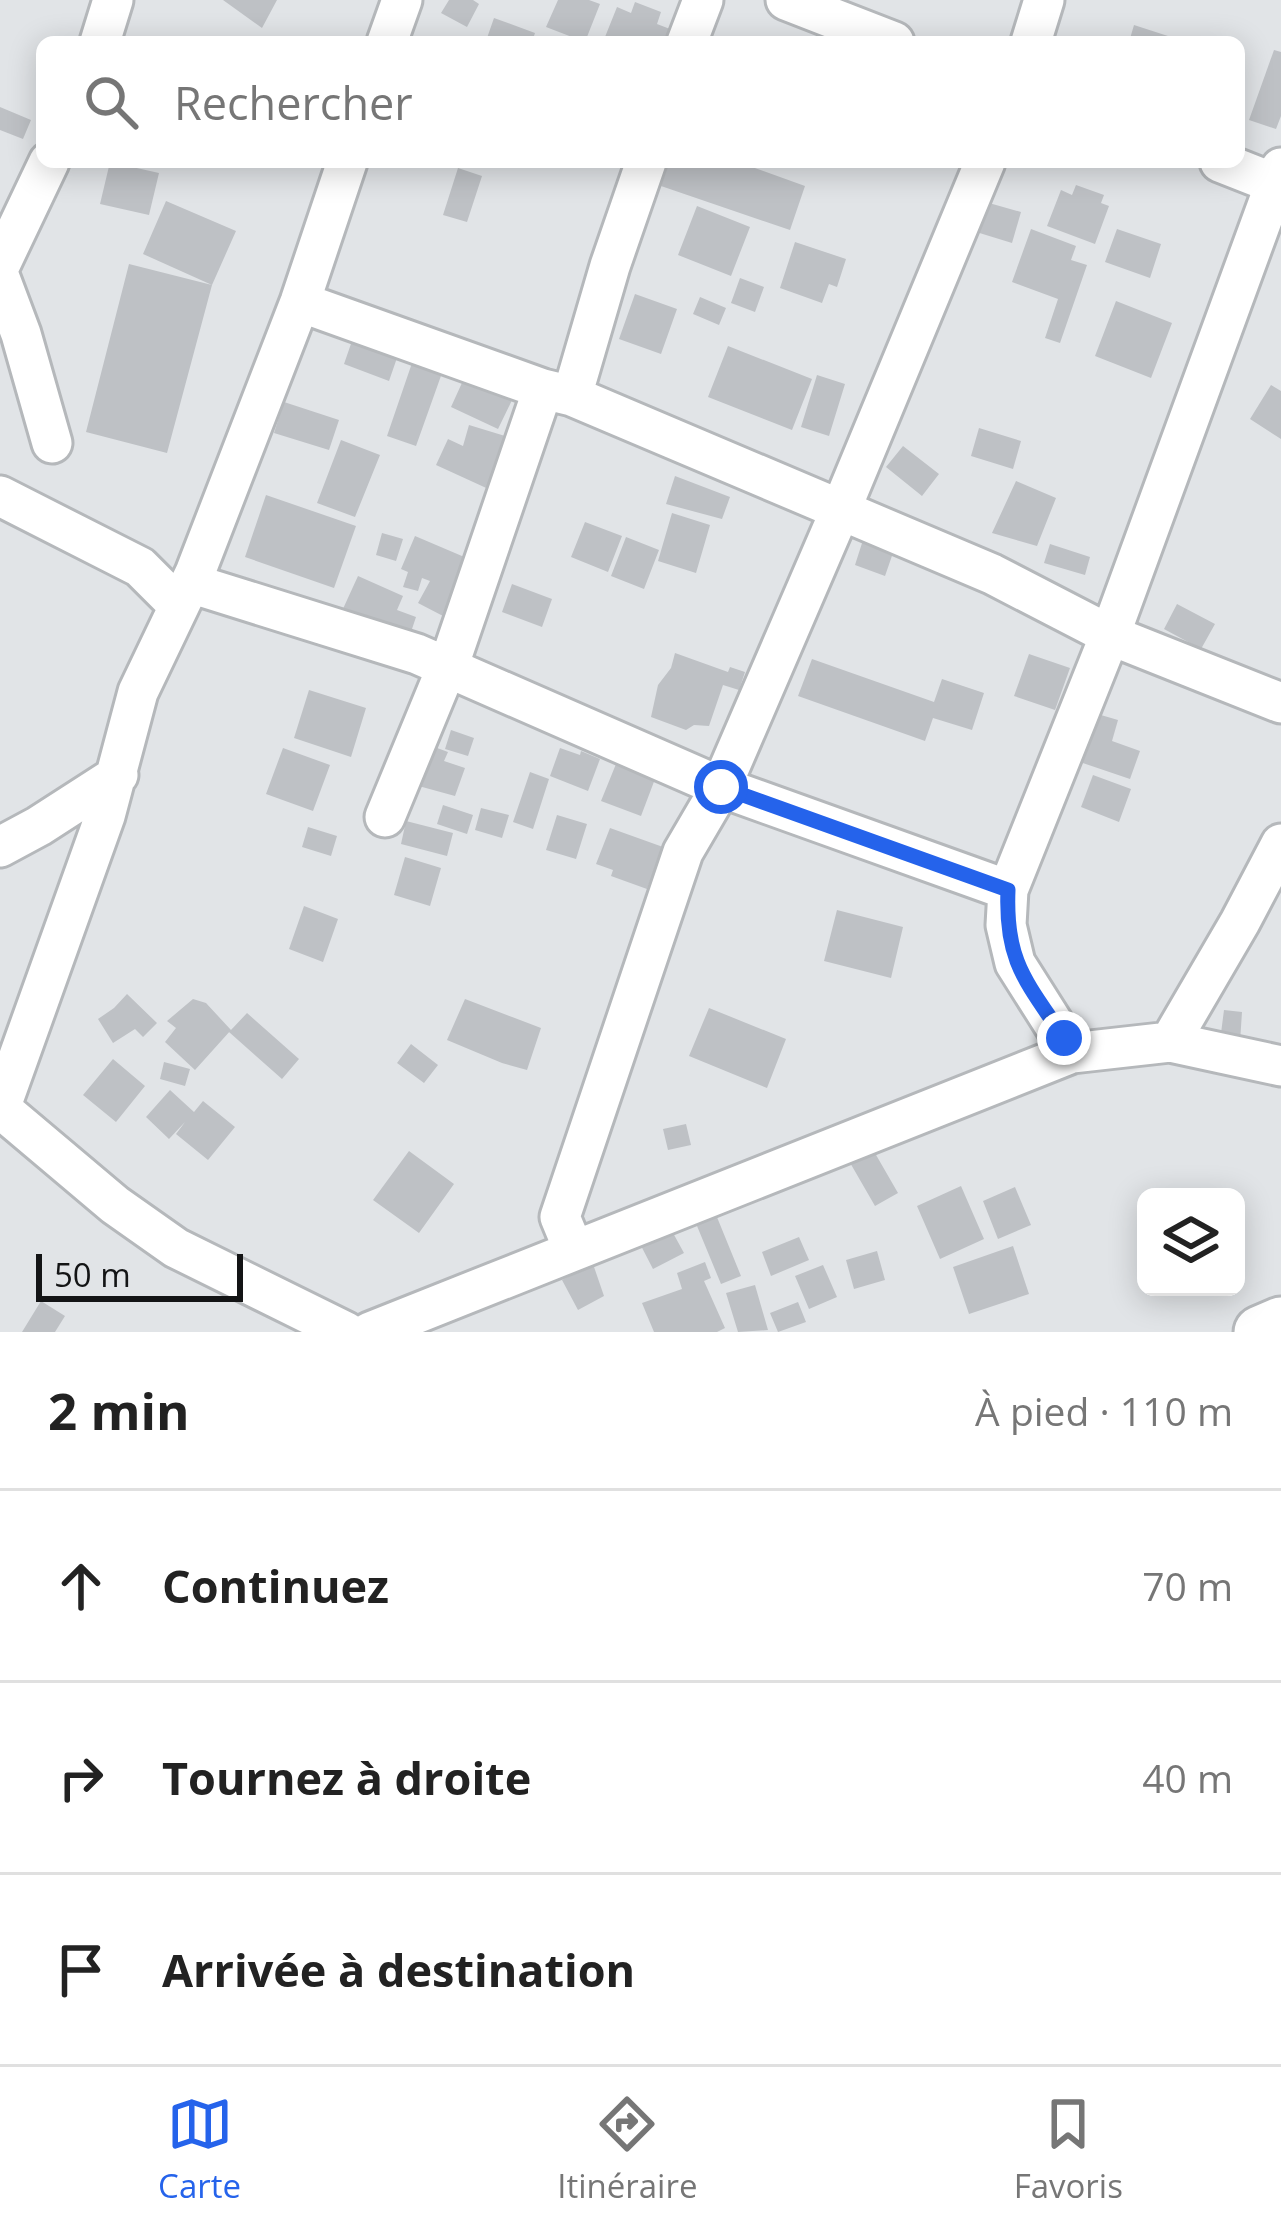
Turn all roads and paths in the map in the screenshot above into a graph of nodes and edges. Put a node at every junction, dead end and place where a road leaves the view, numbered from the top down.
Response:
1 (113, 0) edge
2 (401, 0) edge
3 (703, 0) edge
4 (786, 0) edge
5 (1044, 0) edge
6 (102, 36) edge
7 (389, 36) edge
8 (689, 36) edge
9 (879, 36) edge
10 (1032, 36) edge
11 (46, 168) edge
12 (345, 168) edge
13 (644, 168) edge
14 (983, 168) edge
15 (1242, 168) edge
16 (1279, 178) edge
17 (0, 265) edge
18 (0, 278) edge
19 (300, 302) junction
20 (557, 392) junction
21 (52, 443) dead end
22 (0, 496) edge
23 (841, 509) junction
24 (184, 595) junction
25 (1110, 635) junction
26 (446, 666) junction
27 (1281, 704) edge
28 (118, 776) junction
29 (721, 787) junction
30 (385, 817) dead end
31 (1281, 844) edge
32 (0, 847) edge
33 (1008, 890) junction
34 (1170, 1042) junction
35 (1072, 1053) junction
36 (1281, 1066) edge
37 (0, 1108) edge
38 (574, 1251) junction
39 (1281, 1323) edge
40 (346, 1332) edge
41 (370, 1332) edge
42 (1260, 1332) edge

1 - 6 street
2 - 7 street
3 - 8 street
4 - 9 street
5 - 10 street
11 - 17 street
12 - 19 street
13 - 20 street
14 - 23 street
15 - 16 street
16 - 25 street
18 - 21 street
19 - 20 street
19 - 24 street
20 - 23 street
20 - 26 street
22 - 24 street
23 - 25 street
23 - 29 street
24 - 26 street
24 - 28 street
25 - 27 street
25 - 33 street
26 - 29 street
26 - 30 street
28 - 32 street
28 - 37 street
29 - 33 street
29 - 38 street
31 - 34 street
33 - 35 street
34 - 35 street
34 - 36 street
35 - 38 street
37 - 40 street
38 - 41 street
39 - 42 main road

